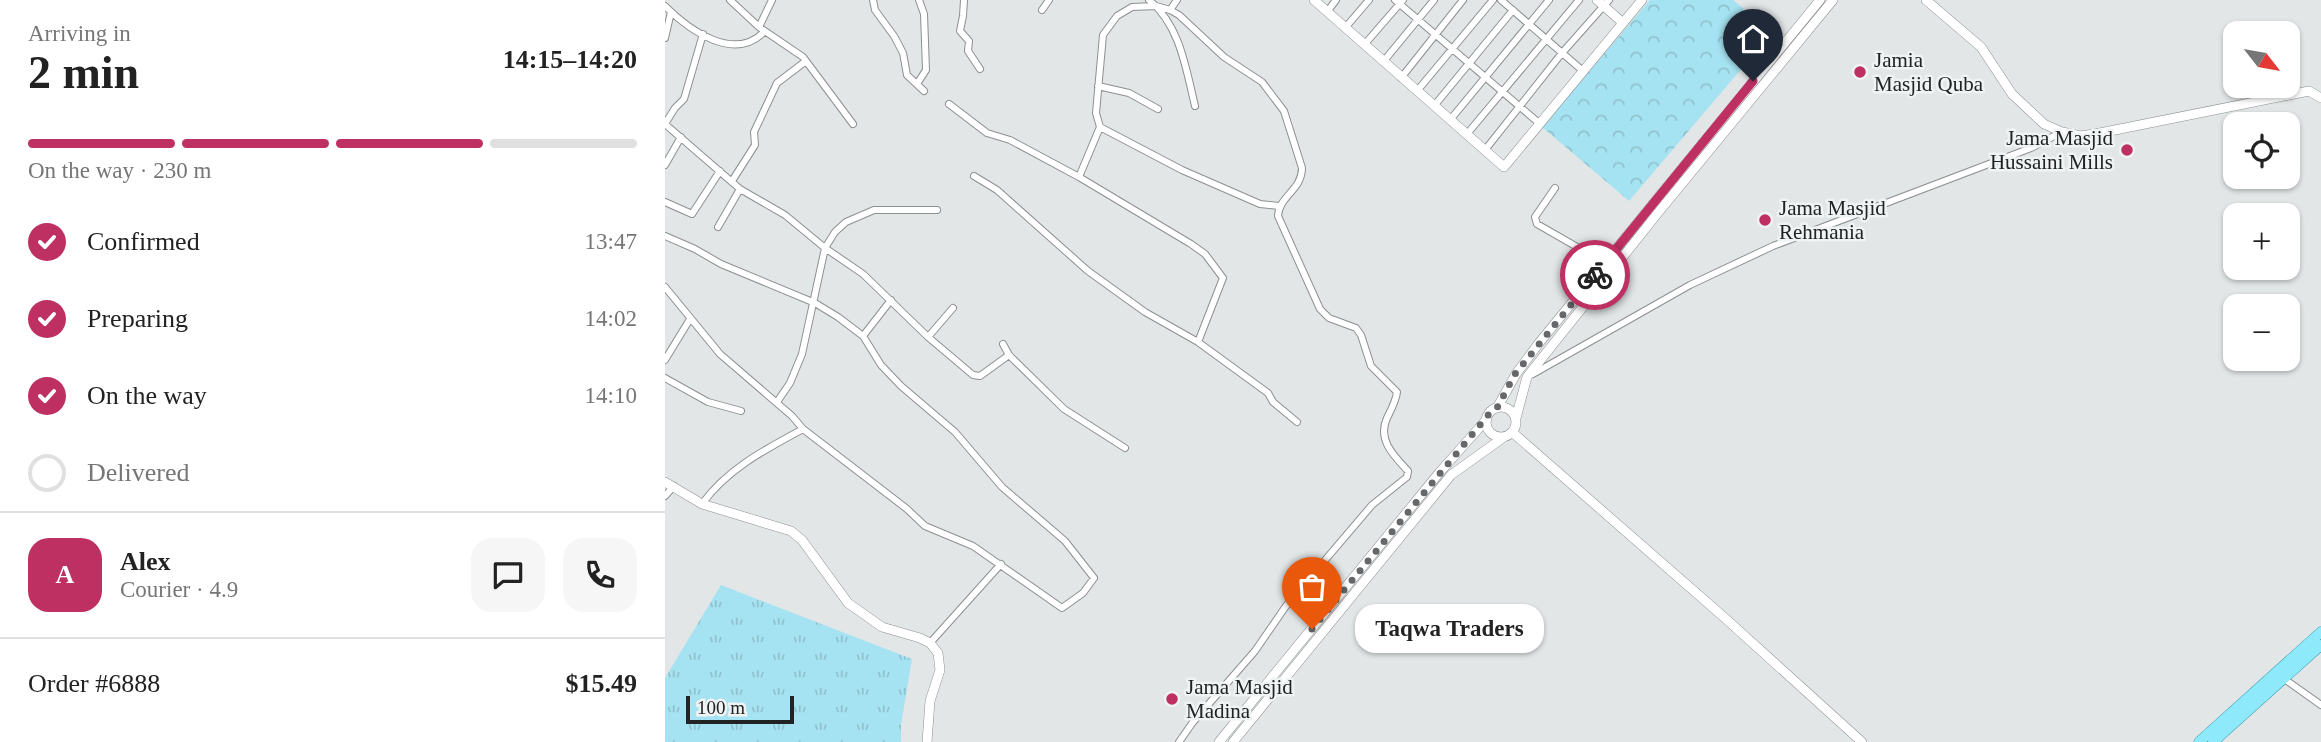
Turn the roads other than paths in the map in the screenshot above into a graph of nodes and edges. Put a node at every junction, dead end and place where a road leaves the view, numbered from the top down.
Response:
1 (668, 0) edge
2 (761, 0) edge
3 (873, 0) edge
4 (919, 0) edge
5 (964, 0) edge
6 (1049, 0) edge
7 (1149, 0) edge
8 (1177, 0) edge
9 (1314, 0) edge
10 (1336, 0) edge
11 (1369, 0) edge
12 (1434, 0) edge
13 (1463, 0) edge
14 (1493, 0) edge
15 (1501, 0) edge
16 (1549, 0) edge
17 (1579, 0) edge
18 (1642, 0) edge
19 (1820, 0) edge
20 (1833, 0) edge
21 (1926, 0) edge
22 (1399, 1) edge
23 (735, 2) edge
24 (770, 2) edge
25 (1603, 2) edge
26 (1156, 6) junction
27 (667, 8) edge
28 (1042, 10) dead end
29 (1170, 10) junction
30 (1513, 10) junction
31 (1327, 12) junction
32 (1417, 19) junction
33 (1623, 23) junction
34 (1529, 25) junction
35 (762, 29) junction
36 (1345, 29) junction
37 (703, 34) junction
38 (1434, 34) junction
39 (665, 38) edge
40 (1546, 39) junction
41 (1364, 45) junction
42 (1451, 48) junction
43 (1562, 53) junction
44 (806, 61) junction
45 (1383, 62) junction
46 (1469, 63) junction
47 (980, 69) dead end
48 (1583, 71) junction
49 (1485, 77) junction
50 (1401, 78) junction
51 (917, 85) junction
52 (1098, 86) junction
53 (2321, 89) edge
54 (925, 91) dead end
55 (1417, 91) junction
56 (2309, 92) junction
57 (1503, 93) junction
58 (2321, 98) edge
59 (949, 104) dead end
60 (1195, 106) dead end
61 (1434, 106) junction
62 (1520, 107) junction
63 (1158, 109) dead end
64 (1450, 120) junction
65 (1539, 123) junction
66 (665, 124) edge
67 (853, 124) dead end
68 (1100, 127) junction
69 (2061, 132) junction
70 (1467, 134) junction
71 (681, 138) junction
72 (1485, 149) junction
73 (665, 165) edge
74 (720, 171) junction
75 (974, 176) dead end
76 (1079, 177) junction
77 (731, 181) junction
78 (740, 188) junction
79 (1555, 188) dead end
80 (665, 202) edge
81 (1279, 206) junction
82 (937, 210) dead end
83 (718, 227) dead end
84 (665, 236) edge
85 (825, 248) junction
86 (1605, 263) junction
87 (665, 287) edge
88 (891, 300) junction
89 (815, 303) junction
90 (953, 308) dead end
91 (690, 319) junction
92 (863, 336) junction
93 (928, 337) junction
94 (1198, 342) junction
95 (1003, 344) dead end
96 (1009, 355) junction
97 (665, 359) edge
98 (1527, 377) junction
99 (665, 378) edge
100 (777, 402) junction
101 (1497, 408) junction
102 (741, 411) dead end
103 (1516, 418) junction
104 (1487, 419) junction
105 (1297, 422) dead end
106 (803, 429) junction
107 (1508, 435) junction
108 (1125, 448) dead end
109 (669, 484) edge
110 (665, 496) edge
111 (702, 503) junction
112 (1001, 564) junction
113 (2321, 632) edge
114 (930, 643) junction
115 (2321, 645) edge
116 (2283, 678) junction
117 (2321, 705) edge
118 (927, 742) edge
119 (1179, 742) edge
120 (1219, 742) edge
121 (1233, 742) edge
122 (1862, 742) edge
123 (2199, 742) edge
124 (2213, 742) edge

1 - 27 street
2 - 24 street
3 - 51 street
4 - 51 street
5 - 47 street
6 - 28 street
7 - 26 street
8 - 29 street
9 - 31 main road
10 - 31 street
11 - 36 street
12 - 32 street
13 - 38 street
14 - 42 street
15 - 30 street
16 - 34 street
17 - 40 street
18 - 33 main road
19 - 86 main road
20 - 98 main road
21 - 69 main road
22 - 32 street
22 - 41 street
23 - 35 street
24 - 35 street
25 - 33 main road
25 - 43 street
26 - 29 street
26 - 52 street
26 - 60 street
27 - 37 street
27 - 39 street
29 - 81 street
30 - 34 street
30 - 46 street
31 - 36 main road
32 - 38 street
32 - 45 street
33 - 48 main road
34 - 40 street
34 - 49 street
35 - 37 street
35 - 44 street
36 - 41 main road
37 - 66 street
38 - 42 street
38 - 50 street
40 - 43 street
40 - 57 street
41 - 45 main road
42 - 46 street
42 - 55 street
43 - 48 street
43 - 62 street
44 - 67 street
44 - 77 street
45 - 50 main road
46 - 49 street
46 - 61 street
48 - 65 main road
49 - 57 street
49 - 64 street
50 - 55 main road
51 - 54 street
52 - 63 street
52 - 68 street
53 - 56 street
55 - 61 main road
56 - 58 main road
56 - 69 main road
57 - 62 street
57 - 70 street
59 - 76 street
61 - 64 main road
62 - 65 street
62 - 72 street
64 - 70 main road
65 - 72 main road
66 - 71 street
68 - 76 street
68 - 81 street
69 - 98 street
70 - 72 main road
71 - 73 street
71 - 74 street
74 - 77 street
74 - 80 street
75 - 94 street
76 - 94 street
77 - 78 street
78 - 83 street
78 - 85 street
79 - 86 street
81 - 119 street
82 - 85 street
84 - 89 street
85 - 88 street
85 - 89 street
86 - 101 main road
87 - 91 street
88 - 92 street
88 - 93 street
89 - 92 street
89 - 100 street
90 - 93 street
91 - 97 street
91 - 100 street
92 - 112 street
93 - 96 street
94 - 105 street
95 - 96 street
96 - 108 street
98 - 103 main road
99 - 102 street
100 - 106 street
101 - 103 main road
101 - 104 main road
103 - 107 main road
104 - 107 main road
104 - 120 main road
106 - 111 street
106 - 112 street
107 - 121 main road
107 - 122 main road
109 - 110 street
109 - 111 main road
111 - 114 main road
112 - 114 street
113 - 123 main road
114 - 118 main road
115 - 116 main road
116 - 117 street
116 - 124 main road

